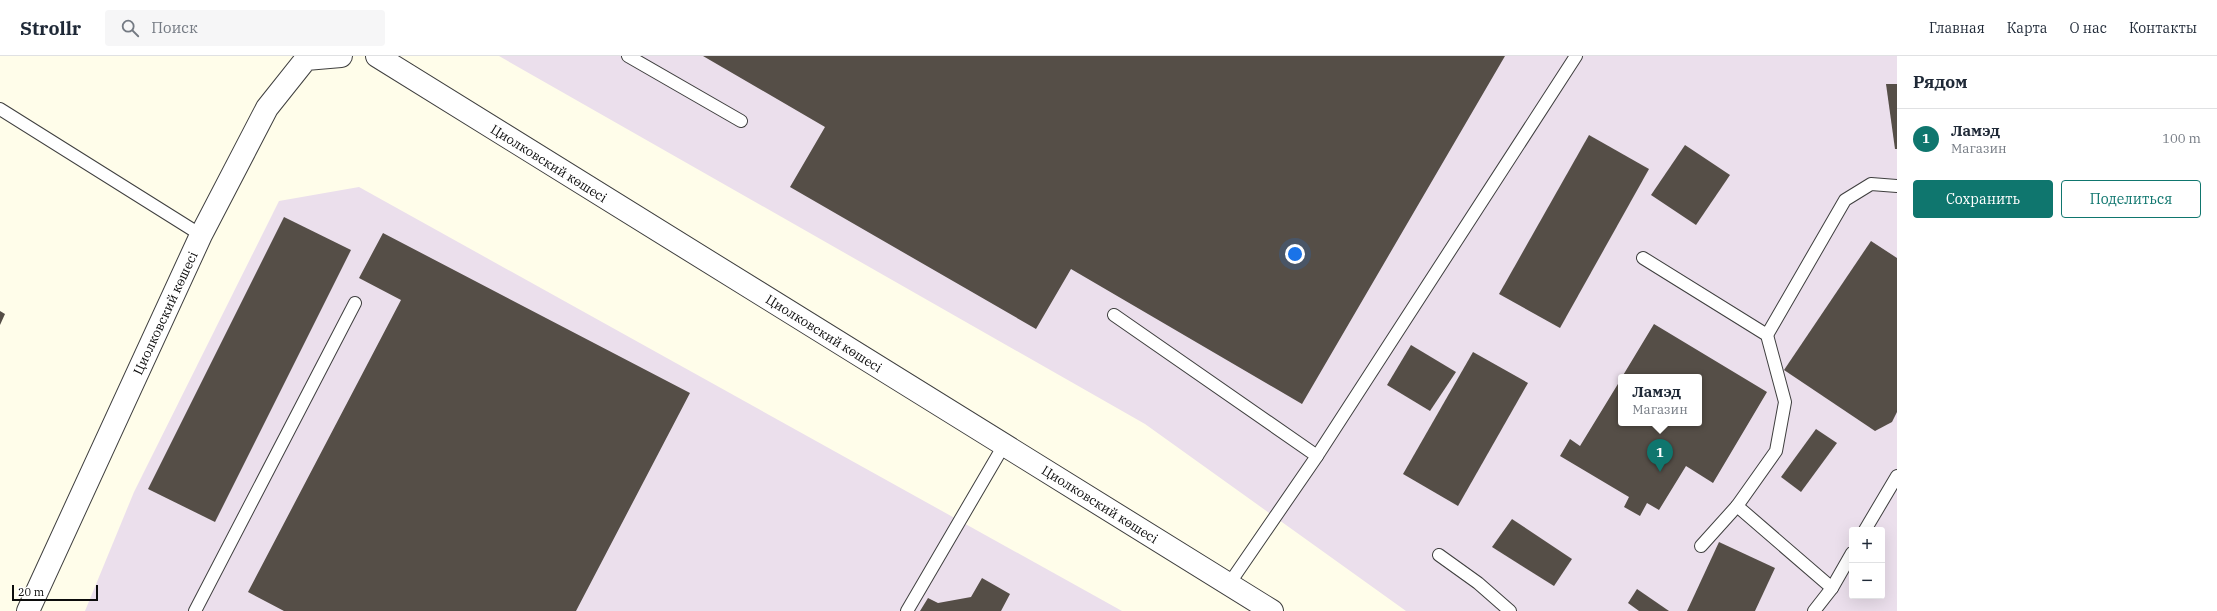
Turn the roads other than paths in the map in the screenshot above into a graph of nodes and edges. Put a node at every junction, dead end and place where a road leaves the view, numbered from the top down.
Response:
1 (341, 56) edge
2 (377, 56) edge
3 (628, 56) edge
4 (1576, 56) edge
5 (0, 109) edge
6 (741, 122) dead end
7 (1897, 186) edge
8 (201, 235) junction
9 (1643, 258) dead end
10 (355, 303) dead end
11 (1114, 315) dead end
12 (1768, 335) junction
13 (1004, 445) junction
14 (1317, 456) junction
15 (1897, 476) edge
16 (1737, 506) junction
17 (1867, 527) edge
18 (1701, 546) dead end
19 (1439, 555) dead end
20 (1849, 558) edge
21 (1229, 584) junction
22 (1832, 588) junction
23 (28, 611) edge
24 (195, 611) edge
25 (907, 611) edge
26 (1272, 611) edge
27 (1510, 611) edge
28 (1814, 611) edge

1 - 8 street, Циолковский көшесі
2 - 13 street, Циолковский көшесі
3 - 6 lane
4 - 14 lane
5 - 8 lane
7 - 12 lane
8 - 23 street, Циолковский көшесі
9 - 12 lane
10 - 24 lane
11 - 14 lane
12 - 16 lane
13 - 21 street, Циолковский көшесі
13 - 25 lane
14 - 21 lane
15 - 17 lane
16 - 18 lane
16 - 22 lane
19 - 27 lane
20 - 22 lane
21 - 26 street, Циолковский көшесі
22 - 28 lane

